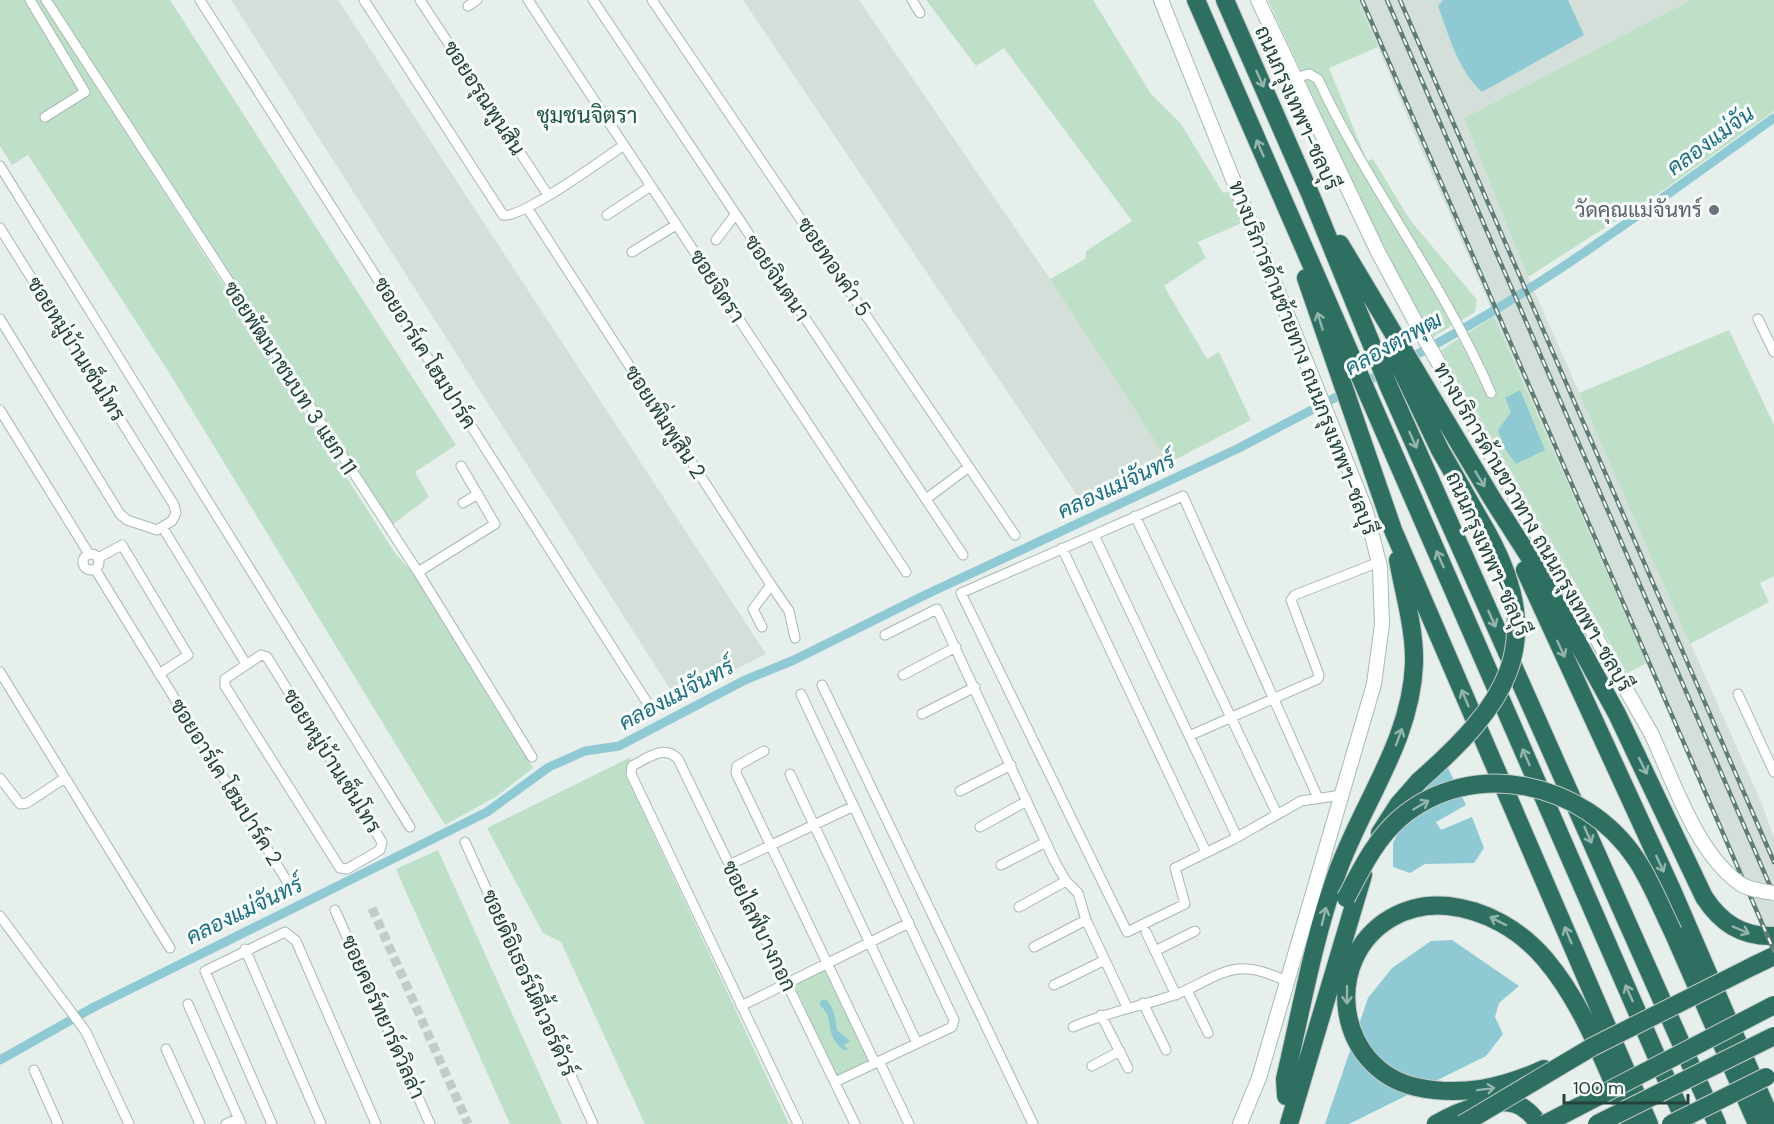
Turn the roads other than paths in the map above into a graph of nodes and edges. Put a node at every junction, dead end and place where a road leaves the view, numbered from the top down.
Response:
1 (30, 0) edge
2 (46, 0) edge
3 (200, 0) edge
4 (364, 0) edge
5 (420, 0) edge
6 (477, 0) edge
7 (528, 0) edge
8 (593, 0) edge
9 (652, 0) edge
10 (912, 0) edge
11 (1161, 0) edge
12 (1196, 0) edge
13 (1225, 0) edge
14 (1258, 0) edge
15 (468, 6) dead end
16 (920, 13) dead end
17 (1295, 78) junction
18 (45, 117) dead end
19 (624, 146) junction
20 (0, 166) edge
21 (651, 186) junction
22 (548, 195) junction
23 (1311, 196) junction
24 (1283, 202) junction
25 (528, 209) junction
26 (607, 215) dead end
27 (735, 215) junction
28 (676, 225) junction
29 (0, 228) edge
30 (716, 240) dead end
31 (632, 252) dead end
32 (0, 319) edge
33 (1758, 319) dead end
34 (1390, 351) junction
35 (1774, 352) edge
36 (1404, 380) junction
37 (1491, 393) dead end
38 (0, 410) edge
39 (461, 466) dead end
40 (969, 467) junction
41 (478, 494) junction
42 (926, 499) junction
43 (1493, 500) junction
44 (463, 503) dead end
45 (1135, 516) junction
46 (163, 528) junction
47 (1393, 530) junction
48 (1015, 535) dead end
49 (1094, 535) junction
50 (1062, 548) junction
51 (963, 555) dead end
52 (93, 556) junction
53 (1379, 562) junction
54 (95, 569) junction
55 (418, 572) junction
56 (906, 572) dead end
57 (771, 585) junction
58 (762, 627) dead end
59 (885, 635) dead end
60 (795, 638) dead end
61 (956, 647) junction
62 (246, 664) junction
63 (0, 672) edge
64 (159, 674) junction
65 (903, 675) dead end
66 (822, 686) dead end
67 (975, 687) junction
68 (801, 694) dead end
69 (1738, 694) dead end
70 (1274, 699) junction
71 (650, 707) dead end
72 (922, 714) dead end
73 (1231, 718) junction
74 (1189, 736) junction
75 (764, 751) dead end
76 (532, 757) dead end
77 (1011, 765) junction
78 (1773, 768) edge
79 (790, 774) dead end
80 (0, 778) edge
81 (65, 778) junction
82 (960, 791) dead end
83 (1342, 795) junction
84 (1318, 798) junction
85 (1028, 801) junction
86 (854, 806) junction
87 (1277, 814) junction
88 (814, 825) junction
89 (410, 826) dead end
90 (980, 826) dead end
91 (1237, 837) junction
92 (465, 842) dead end
93 (1046, 842) junction
94 (772, 845) junction
95 (1206, 852) junction
96 (729, 865) junction
97 (1001, 865) dead end
98 (1066, 881) junction
99 (294, 891) dead end
100 (1774, 893) edge
101 (1019, 906) dead end
102 (335, 910) dead end
103 (0, 916) edge
104 (1086, 920) junction
105 (909, 922) junction
106 (1195, 931) dead end
107 (1146, 932) dead end
108 (1774, 936) edge
109 (869, 942) junction
110 (1034, 947) dead end
111 (170, 948) dead end
112 (245, 949) junction
113 (1155, 951) junction
114 (1774, 956) edge
115 (1105, 960) junction
116 (828, 963) junction
117 (1287, 981) junction
118 (787, 984) junction
119 (1054, 986) dead end
120 (1187, 990) junction
121 (1176, 995) junction
122 (1143, 1003) junction
123 (188, 1004) dead end
124 (1774, 1005) edge
125 (741, 1006) junction
126 (1127, 1007) junction
127 (1101, 1015) junction
128 (1073, 1027) dead end
129 (1208, 1033) dead end
130 (1774, 1036) edge
131 (917, 1043) junction
132 (1592, 1047) junction
133 (166, 1049) dead end
134 (1166, 1050) dead end
135 (1120, 1051) junction
136 (877, 1062) junction
137 (1092, 1066) dead end
138 (1128, 1068) dead end
139 (34, 1070) dead end
140 (1771, 1074) edge
141 (835, 1082) junction
142 (1286, 1096) junction
143 (1765, 1119) edge
144 (240, 1121) edge
145 (58, 1124) edge
146 (129, 1124) edge
147 (200, 1124) edge
148 (226, 1124) edge
149 (272, 1124) edge
150 (321, 1124) edge
151 (376, 1124) edge
152 (430, 1124) edge
153 (593, 1124) edge
154 (798, 1124) edge
155 (855, 1124) edge
156 (909, 1124) edge
157 (1033, 1124) edge
158 (1240, 1124) edge
159 (1278, 1124) edge
160 (1289, 1124) edge
161 (1436, 1124) edge
162 (1463, 1124) edge
163 (1539, 1124) edge
164 (1545, 1124) edge
165 (1597, 1124) edge
166 (1631, 1124) edge
167 (1649, 1124) edge
168 (1671, 1124) edge
169 (1686, 1124) edge
170 (1717, 1124) edge

1 - 18 street
2 - 55 street, ซอยพัฒนาชนบท 3 แยก 11
3 - 71 street, ซอยอาร์เค โฮมปาร์ค
4 - 25 street
5 - 22 street, ซอยอรุณพูนสิน
6 - 15 street
7 - 19 street, ซอยจิตรา
8 - 27 street, ซอยจินตนา
9 - 40 street, ซอยทองคำ 5
10 - 16 street
11 - 53 main road, ทางบริการด้านซ้ายทาง ถนนกรุงเทพฯ-ชลบุรี
24 -> 12 highway
13 -> 23 highway, ถนนกรุงเทพฯ-ชลบุรี
14 - 17 main road, ทางบริการด้านขวาทาง ถนนกรุงเทพฯ-ชลบุรี
17 - 37 street
17 - 100 main road, ทางบริการด้านขวาทาง ถนนกรุงเทพฯ-ชลบุรี, bridge
19 - 21 street, ซอยจิตรา
19 - 22 street
20 - 89 street
21 - 26 street
21 - 28 street, ซอยจิตรา
22 - 25 street
23 - 34 highway, ถนนกรุงเทพฯ-ชลบุรี
23 - 34 highway
47 -> 24 highway
169 -> 24 highway
25 - 57 street, ซอยเพิ่มพูสิน 2
27 - 30 street
27 - 42 street, ซอยจินตนา
28 - 31 street
28 - 56 street, ซอยจิตรา
29 - 46 street, ซอยหมู่บ้านเซ็นโทร
32 - 46 street
33 - 35 street
34 - 36 highway, ถนนกรุงเทพฯ-ชลบุรี
34 - 36 highway
36 -> 43 highway
36 - 160 highway, bridge
36 -> 170 highway, ถนนกรุงเทพฯ-ชลบุรี
38 - 52 street, ซอยอาร์เค โฮมปาร์ค 2
39 - 41 street
40 - 42 street
40 - 48 street, ซอยทองคำ 5
41 - 44 street
41 - 55 street
42 - 51 street, ซอยจินตนา
43 -> 108 highway
43 -> 143 highway
45 - 49 street
45 - 70 street
45 - 73 street
46 - 62 street
142 -> 47 highway
167 -> 47 highway
49 - 50 street
49 - 74 street
50 - 95 street
50 - 95 street
52 - 54 street
52 - 54 street, ซอยอาร์เค โฮมปาร์ค 2
52 - 64 street
53 - 70 street
53 - 83 main road, ทางบริการด้านซ้ายทาง ถนนกรุงเทพฯ-ชลบุรี
54 - 64 street, ซอยอาร์เค โฮมปาร์ค 2
55 - 76 street, ซอยพัฒนาชนบท 3 แยก 11
57 - 58 street
57 - 60 street, ซอยเพิ่มพูสิน 2
59 - 61 street
61 - 65 street
61 - 67 street
62 - 62 street, ซอยหมู่บ้านเซ็นโทร
63 - 81 street
64 - 99 street, ซอยอาร์เค โฮมปาร์ค 2
66 - 157 street
67 - 72 street
67 - 77 street
68 - 86 street
69 - 78 street
70 - 73 street
70 - 84 street
73 - 74 street
73 - 87 street
74 - 91 street
75 - 94 street
77 - 82 street
77 - 85 street
79 - 88 street
80 - 81 street
81 - 111 street
83 - 84 street
83 - 117 main road, ทางบริการด้านซ้ายทาง ถนนกรุงเทพฯ-ชลบุรี
84 - 87 street
85 - 90 street
85 - 93 street
86 - 88 street
86 - 105 street
87 - 91 street
88 - 94 street
88 - 109 street
91 - 95 street
92 - 153 street, ซอยดิอิเธอร์นิตี้เวอร์ดัวร์
93 - 97 street
93 - 98 street
94 - 96 street
94 - 116 street
96 - 118 street, ซอยไลฟ์บางกอก
96 - 125 street, ซอยไลฟ์บางกอก
98 - 101 street
98 - 104 street
102 - 152 street, ซอยคอร์ทยาร์ดวิลล่า
103 - 146 street
104 - 110 street
104 - 115 street
105 - 109 street
105 - 131 street
106 - 113 street
107 - 113 street
109 - 116 street
109 - 131 street
112 - 149 street
112 - 150 street
112 - 151 street
113 - 121 street
114 - 132 highway, bridge
115 - 119 street
115 - 126 street
116 - 118 street
116 - 136 street
117 - 120 street
117 - 158 main road, ทางบริการด้านซ้ายทาง ถนนกรุงเทพฯ-ชลบุรี
118 - 125 street
118 - 141 street, ซอยไลฟ์บางกอก
120 - 121 street
120 - 129 street
121 - 122 street
122 - 126 street
122 - 134 street
123 - 144 street
124 - 164 highway, bridge
125 - 154 street
126 - 127 street
127 - 128 street
127 - 135 street
130 - 165 highway, bridge
131 - 136 street
132 - 162 highway, bridge
166 -> 132 highway, bridge
133 - 147 street
135 - 137 street
135 - 138 street
136 - 141 street
136 - 156 street
139 - 145 street
140 - 168 highway, bridge
141 - 155 street, ซอยไลฟ์บางกอก
142 -> 143 highway, bridge
142 - 159 highway
144 - 148 street
161 - 163 highway

